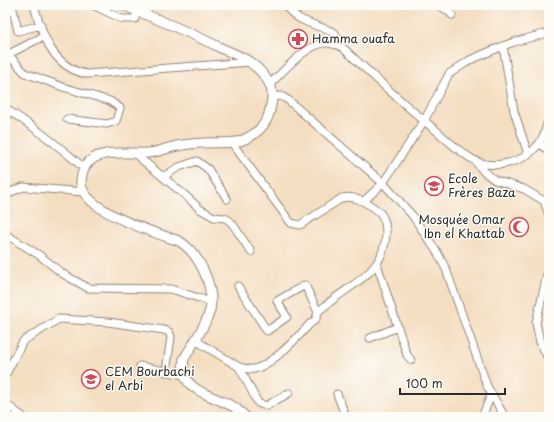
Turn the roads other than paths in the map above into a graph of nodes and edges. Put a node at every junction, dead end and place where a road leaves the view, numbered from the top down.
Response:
1 (12, 5) edge
2 (34, 5) edge
3 (93, 5) edge
4 (122, 5) edge
5 (286, 5) edge
6 (439, 5) edge
7 (137, 8) edge
8 (452, 15) dead end
9 (41, 25) junction
10 (549, 34) edge
11 (44, 36) junction
12 (334, 44) junction
13 (503, 46) junction
14 (7, 55) edge
15 (251, 62) junction
16 (270, 84) junction
17 (272, 97) junction
18 (5, 108) edge
19 (549, 117) edge
20 (67, 120) dead end
21 (424, 121) junction
22 (232, 143) junction
23 (539, 143) junction
24 (549, 151) edge
25 (135, 154) junction
26 (528, 154) junction
27 (475, 161) junction
28 (84, 168) junction
29 (164, 176) junction
30 (383, 183) junction
31 (83, 192) junction
32 (5, 198) edge
33 (227, 199) dead end
34 (364, 201) junction
35 (549, 216) edge
36 (5, 234) edge
37 (251, 252) dead end
38 (377, 264) junction
39 (549, 266) edge
40 (238, 286) dead end
41 (211, 302) junction
42 (318, 312) junction
43 (398, 327) junction
44 (370, 338) dead end
45 (195, 340) junction
46 (411, 360) dead end
47 (549, 360) edge
48 (140, 366) dead end
49 (239, 367) junction
50 (166, 372) junction
51 (184, 375) junction
52 (5, 376) edge
53 (290, 393) dead end
54 (337, 394) dead end
55 (491, 395) junction
56 (5, 403) edge
57 (23, 417) edge
58 (246, 417) edge
59 (346, 417) edge
60 (482, 417) edge
61 (505, 417) edge

1 - 9 street
2 - 9 street
3 - 7 street
4 - 7 main road
5 - 12 street
6 - 8 street
7 - 15 main road
9 - 11 street
10 - 13 street
11 - 14 street
11 - 15 street
12 - 16 street
12 - 21 street
13 - 21 street
13 - 26 street
14 - 20 street
15 - 16 main road
16 - 17 main road
17 - 22 main road
17 - 30 street
18 - 28 street
19 - 23 street
21 - 27 street
21 - 30 street
22 - 25 main road
22 - 34 street
23 - 24 street
23 - 26 street
25 - 28 main road
25 - 29 street
26 - 27 street
27 - 35 street
28 - 31 main road
29 - 33 street
29 - 37 street
30 - 34 street
30 - 55 street
31 - 32 street
31 - 41 main road
34 - 38 street
36 - 41 street
38 - 42 street
38 - 43 street
39 - 47 street
40 - 42 street
41 - 45 main road
42 - 49 street
43 - 44 street
43 - 46 street
45 - 49 street
45 - 51 main road
48 - 50 street
49 - 53 street
50 - 51 street
50 - 52 street
51 - 58 main road
54 - 59 street
55 - 60 street
55 - 61 street
56 - 57 street

